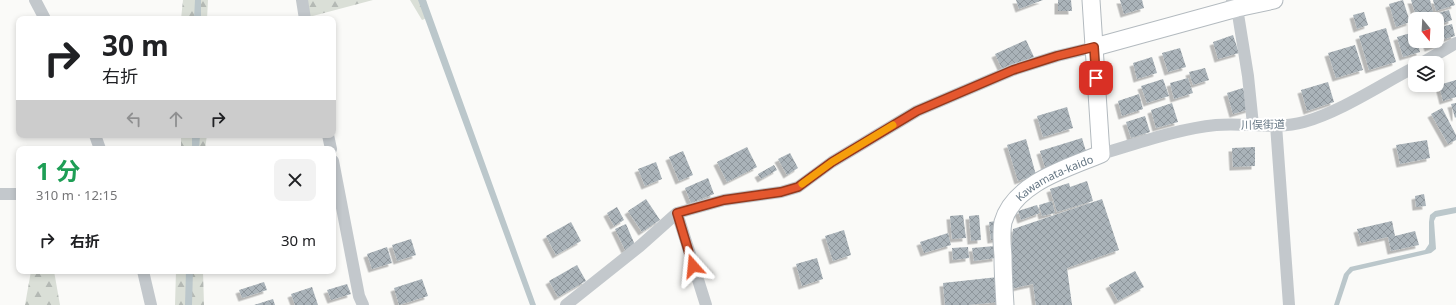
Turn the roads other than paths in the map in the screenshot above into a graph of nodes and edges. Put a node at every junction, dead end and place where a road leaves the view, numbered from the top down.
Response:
1 (35, 0) edge
2 (302, 0) edge
3 (1091, 0) edge
4 (1274, 0) edge
5 (1234, 4) edge
6 (43, 16) edge
7 (305, 16) edge
8 (1456, 43) edge
9 (1094, 47) junction
10 (1434, 56) edge
11 (1408, 71) edge
12 (1253, 125) junction
13 (1276, 125) junction
14 (1101, 154) junction
15 (336, 177) edge
16 (0, 194) edge
17 (16, 194) edge
18 (677, 213) junction
19 (144, 274) edge
20 (151, 305) edge
21 (363, 305) edge
22 (566, 305) edge
23 (706, 305) edge
24 (1005, 305) edge
25 (1289, 305) edge

1 - 6 street
2 - 7 street
3 - 9 main road, Kawamata-kaido
4 - 5 main road
5 - 9 main road
5 - 12 street
8 - 10 street
9 - 14 main road, Kawamata-kaido
9 - 18 street
11 - 13 street, 川俣街道
12 - 13 street, 川俣街道
12 - 14 street, 川俣街道
13 - 25 street
14 - 24 main road, Kawamata-kaido
15 - 21 street
16 - 17 street
18 - 22 street
18 - 23 street
19 - 20 street

